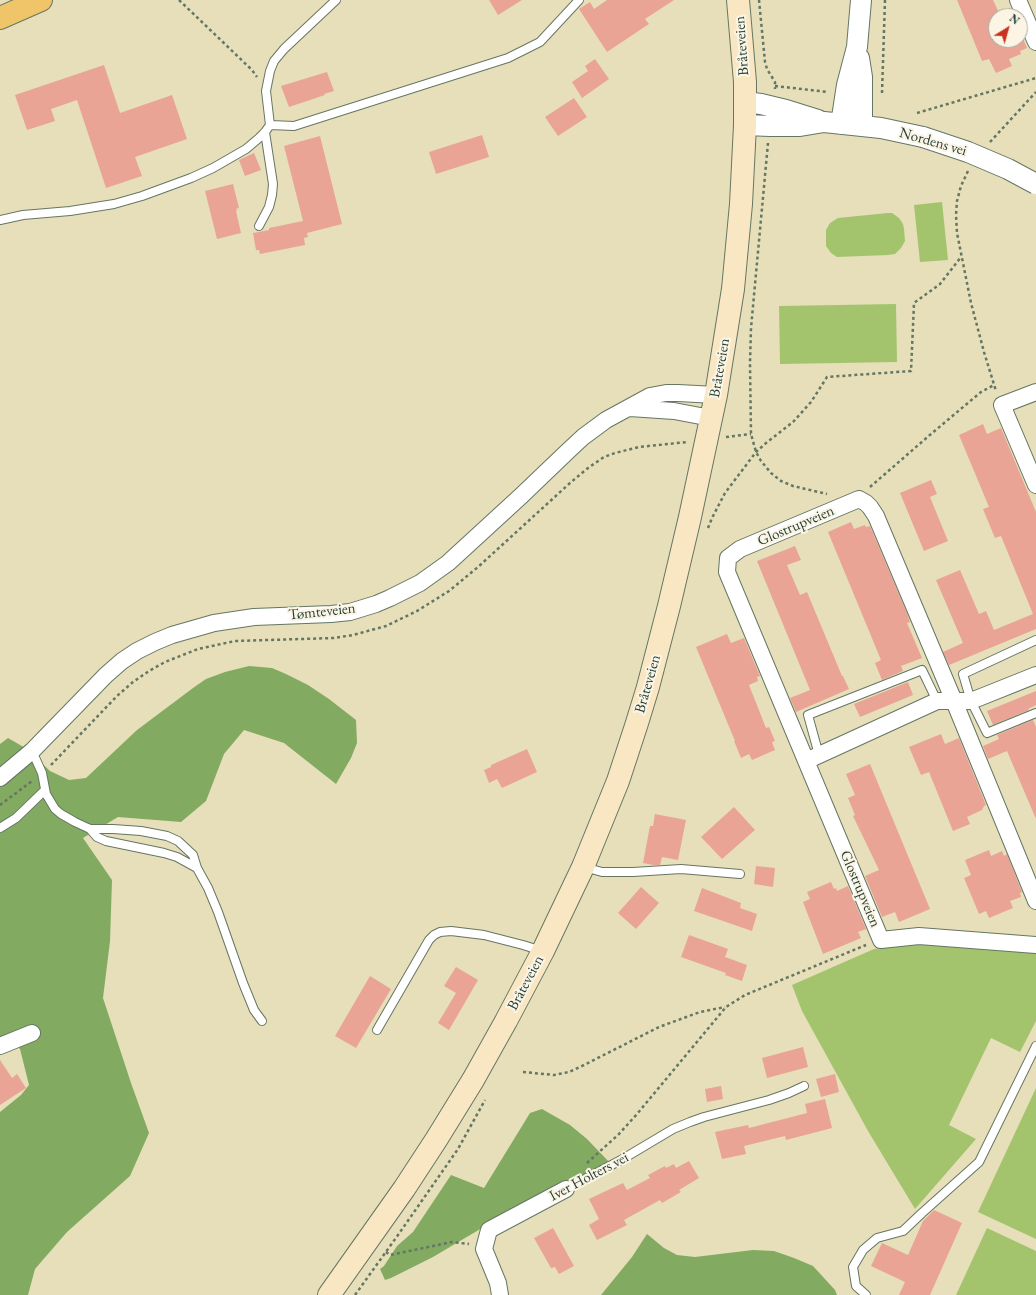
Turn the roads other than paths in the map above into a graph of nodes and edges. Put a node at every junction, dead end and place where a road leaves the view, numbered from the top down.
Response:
1 (41, 0) edge
2 (336, 0) edge
3 (579, 0) edge
4 (738, 0) edge
5 (861, 0) edge
6 (1018, 0) edge
7 (0, 18) edge
8 (1036, 42) edge
9 (857, 47) junction
10 (745, 102) junction
11 (833, 123) junction
12 (744, 125) junction
13 (862, 126) junction
14 (268, 128) junction
15 (1036, 184) edge
16 (0, 220) edge
17 (259, 226) dead end
18 (1036, 392) edge
19 (716, 395) junction
20 (630, 408) junction
21 (711, 418) junction
22 (1036, 485) edge
23 (1036, 640) edge
24 (1036, 675) edge
25 (938, 701) junction
26 (954, 701) junction
27 (971, 701) junction
28 (1036, 713) edge
29 (32, 751) junction
30 (813, 758) junction
31 (0, 778) edge
32 (45, 790) junction
33 (0, 828) edge
34 (90, 829) junction
35 (583, 867) junction
36 (197, 868) junction
37 (740, 874) dead end
38 (1036, 901) edge
39 (1036, 945) edge
40 (543, 951) junction
41 (262, 1021) dead end
42 (377, 1030) dead end
43 (32, 1033) dead end
44 (0, 1046) edge
45 (1036, 1046) edge
46 (804, 1086) dead end
47 (566, 1189) joint
48 (329, 1295) edge
49 (500, 1295) edge
50 (866, 1295) edge

1 - 7 highway
2 - 14 lane
3 - 14 lane
4 - 10 main road, Bråteveien
5 - 9 street
6 - 8 street
9 - 11 street
9 - 13 street
10 - 11 street, Nordens vei
10 - 12 main road, Bråteveien
11 - 12 street, Nordens vei
11 - 13 street, Nordens vei
12 - 19 main road, Bråteveien
13 - 15 street, Nordens vei, bridge
14 - 16 lane
14 - 17 lane
18 - 22 street
19 - 20 street, Tømteveien
19 - 21 main road, Bråteveien
20 - 21 street, Tømteveien
20 - 29 street, Tømteveien
21 - 35 main road, Bråteveien
23 - 27 lane
24 - 27 street
25 - 26 street
25 - 30 street
25 - 30 lane
26 - 27 street
26 - 30 street, Glostrupveien
26 - 38 street
27 - 28 lane
29 - 31 street, Tømteveien
29 - 32 lane
30 - 39 street, Glostrupveien
32 - 33 lane
32 - 34 lane
34 - 36 lane
34 - 36 lane
35 - 37 lane
35 - 40 main road, Bråteveien
36 - 41 lane
40 - 42 lane
40 - 48 main road, Bråteveien
43 - 44 street
45 - 50 lane
46 - 47 lane, Iver Holters vei
47 - 49 street, Iver Holters vei

